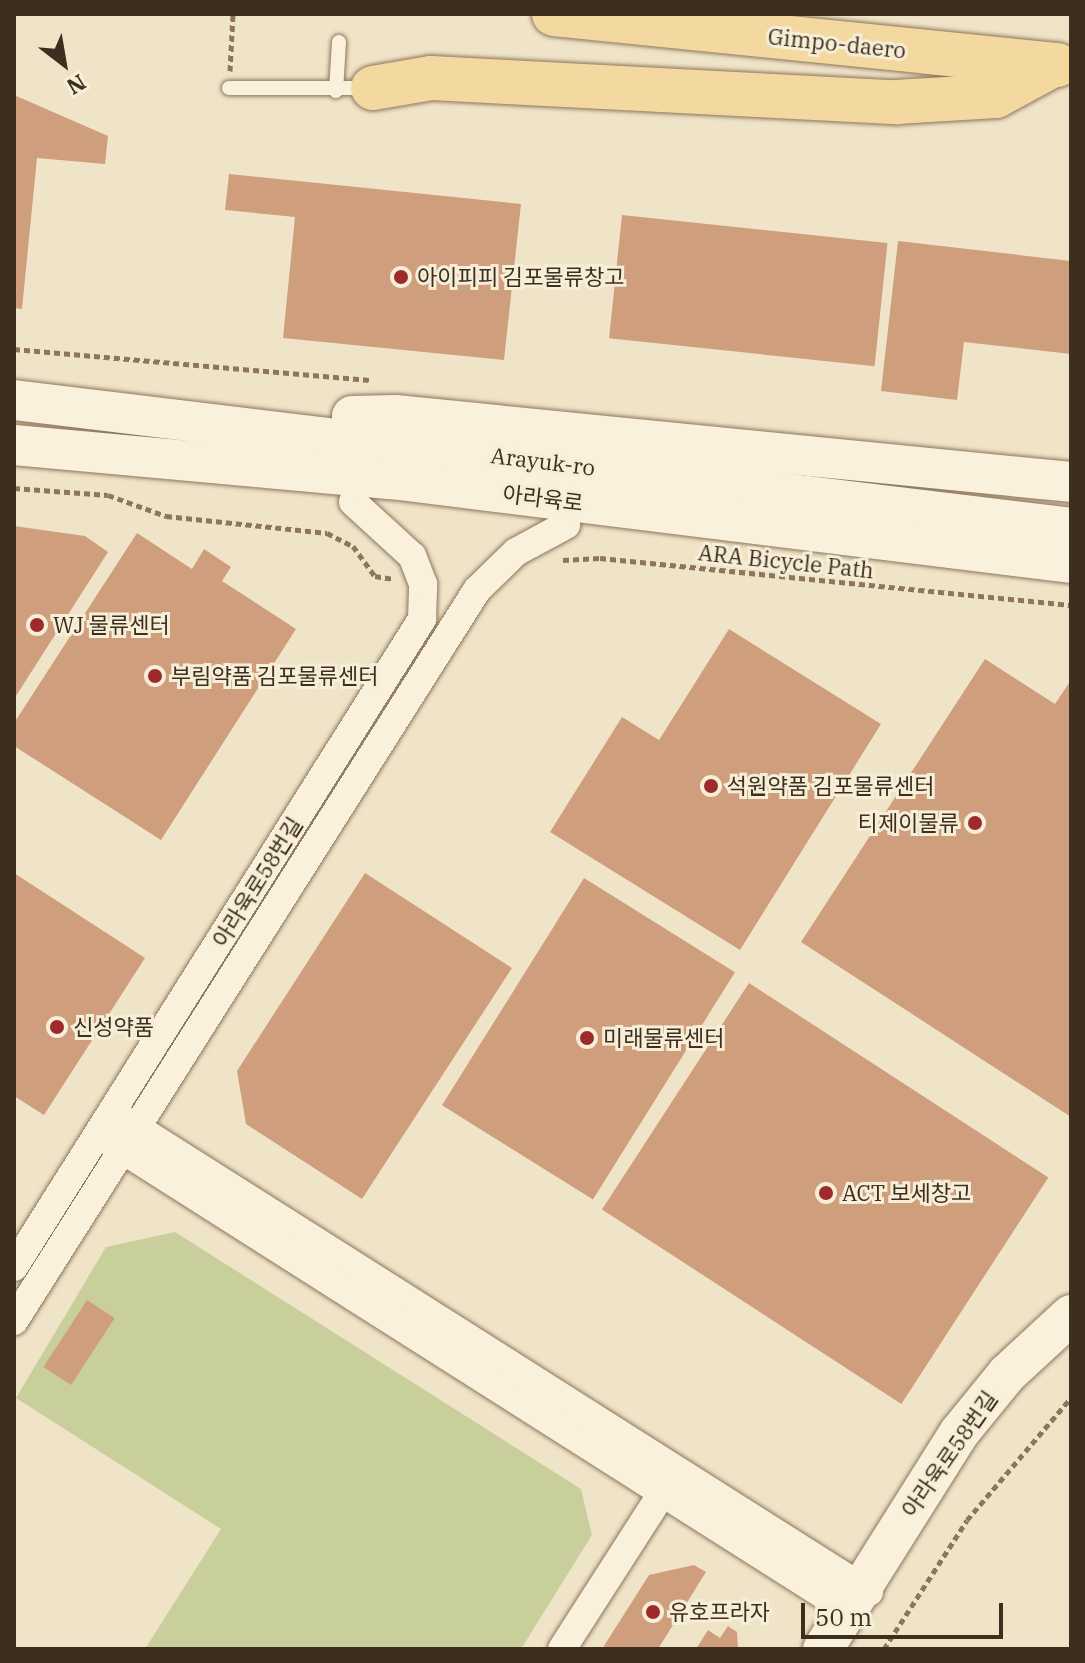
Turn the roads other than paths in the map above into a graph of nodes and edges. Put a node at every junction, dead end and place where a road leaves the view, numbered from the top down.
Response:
1 (554, 14) edge
2 (339, 42) dead end
3 (1062, 66) edge
4 (229, 88) road end
5 (354, 90) junction
6 (14, 400) edge
7 (216, 421) junction
8 (14, 445) edge
9 (204, 466) junction
10 (1071, 482) edge
11 (353, 502) junction
12 (566, 525) junction
13 (1071, 528) edge
14 (1071, 563) edge
15 (1071, 588) edge
16 (118, 1131) junction
17 (14, 1267) edge
18 (1071, 1315) edge
19 (14, 1321) edge
20 (1071, 1336) edge
21 (662, 1493) junction
22 (859, 1596) junction
23 (562, 1649) edge
24 (823, 1649) edge

1 - 3 main road, Gimpo-daero
2 - 5 lane
3 - 5 main road
4 - 5 lane
6 - 7 street, Arayuk-ro
7 - 10 street
7 - 13 street, Arayuk-ro
8 - 9 street, 아라육로
9 - 11 street
9 - 14 street, 아라육로
11 - 12 street
11 - 16 street, 아라육로58번길
12 - 15 street
12 - 16 street
16 - 17 street, 아라육로58번길
16 - 19 street
16 - 21 street
16 - 22 street
18 - 22 street, 아라육로58번길
20 - 22 street, 아라육로58번길
21 - 22 street
21 - 23 street
22 - 24 street, 아라육로58번길

